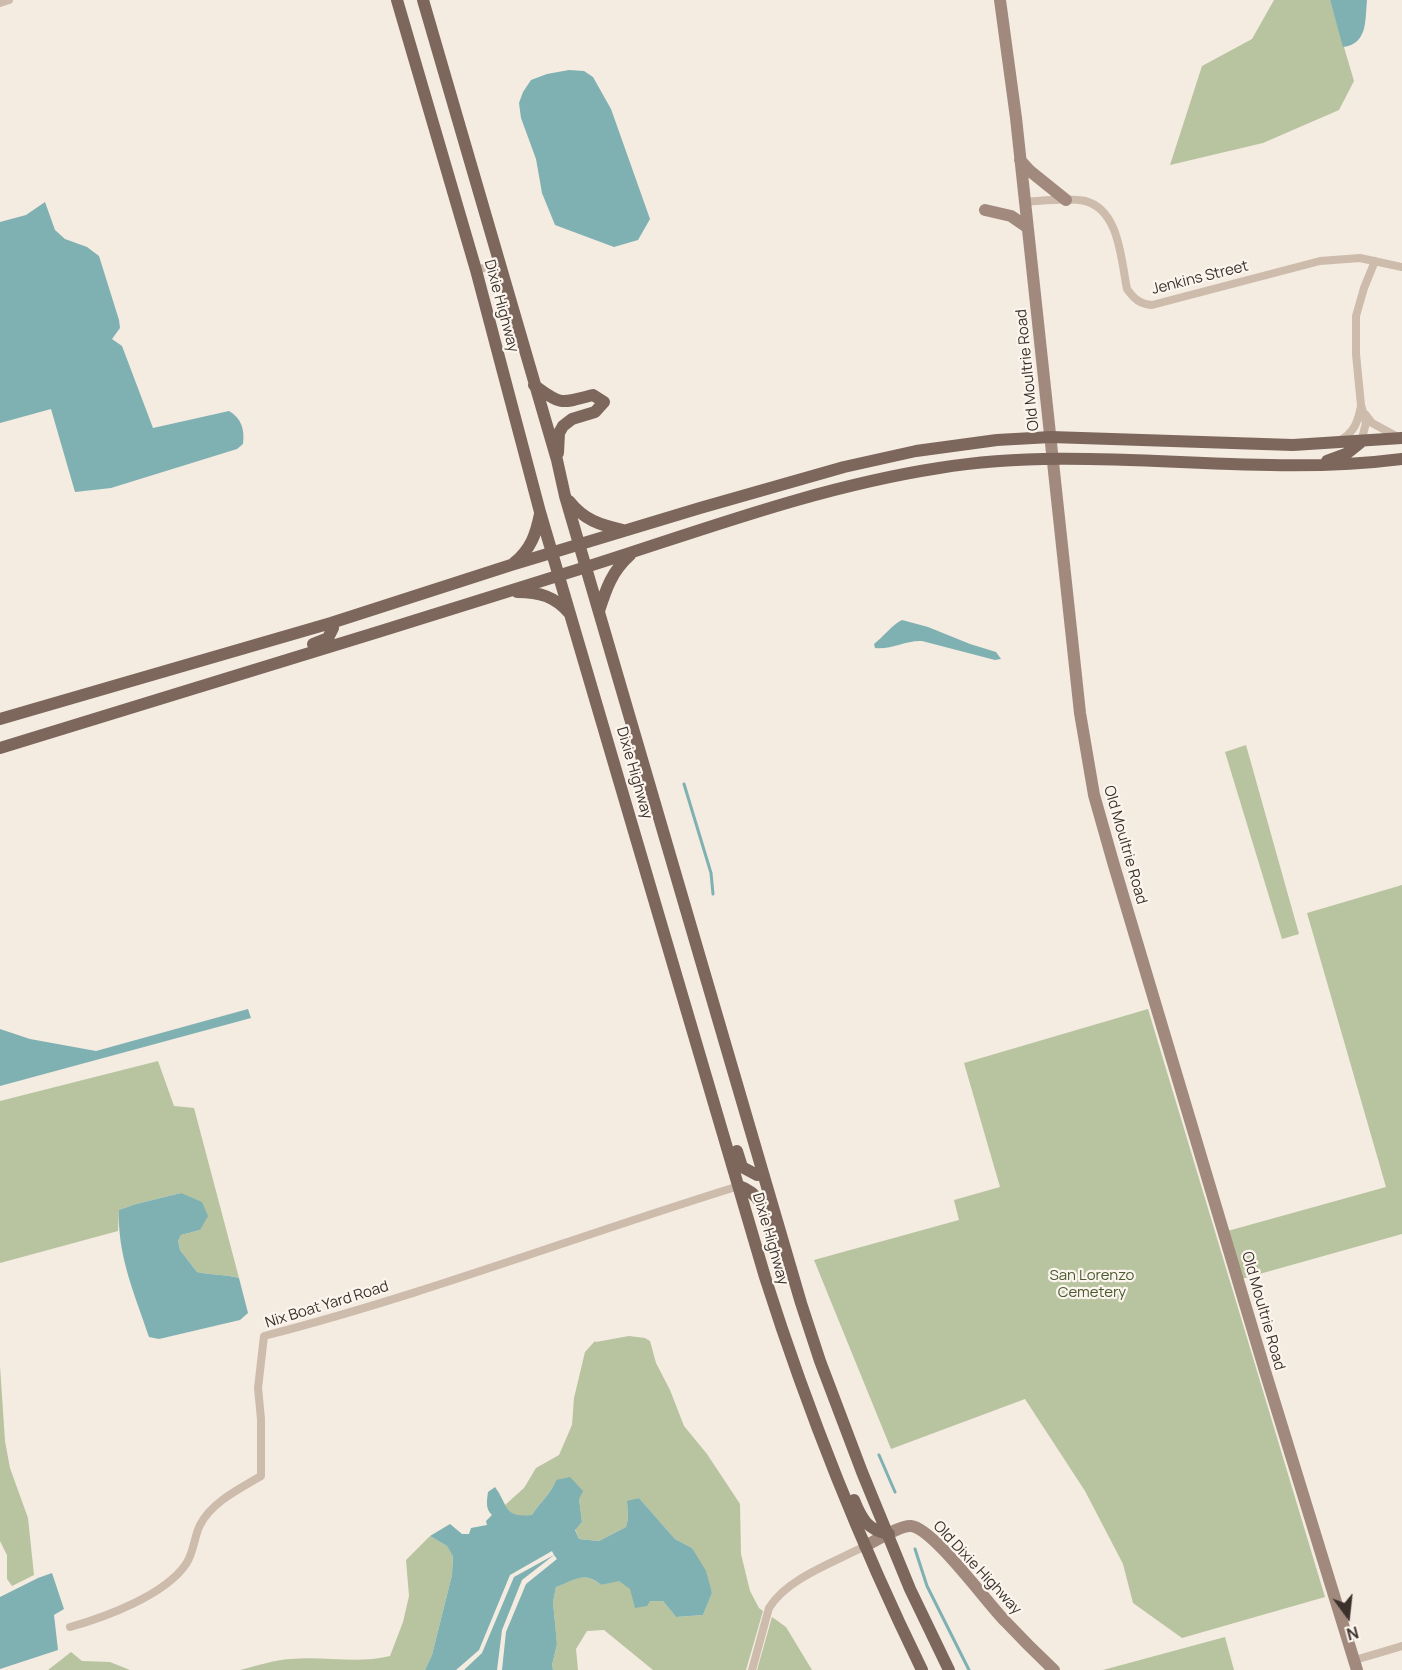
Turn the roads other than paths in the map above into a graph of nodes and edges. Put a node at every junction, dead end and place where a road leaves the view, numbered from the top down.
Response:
1 (9, 0) edge
2 (397, 0) edge
3 (423, 0) edge
4 (1000, 0) edge
5 (0, 3) edge
6 (1020, 160) junction
7 (1066, 200) junction
8 (1024, 202) junction
9 (985, 210) dead end
10 (1028, 227) junction
11 (1375, 261) junction
12 (500, 264) junction
13 (1402, 267) edge
14 (476, 270) junction
15 (534, 385) junction
16 (1363, 410) junction
17 (1051, 437) junction
18 (1402, 438) edge
19 (1361, 442) junction
20 (1334, 444) junction
21 (1053, 458) junction
22 (1402, 459) edge
23 (557, 460) junction
24 (1315, 466) junction
25 (815, 475) junction
26 (820, 495) junction
27 (565, 496) junction
28 (540, 512) junction
29 (625, 530) junction
30 (579, 544) junction
31 (640, 549) junction
32 (553, 553) junction
33 (511, 564) junction
34 (586, 567) junction
35 (560, 575) junction
36 (503, 592) junction
37 (599, 611) junction
38 (573, 618) junction
39 (331, 623) junction
40 (278, 663) junction
41 (0, 719) edge
42 (0, 748) edge
43 (682, 993) junction
44 (757, 1152) junction
45 (757, 1175) junction
46 (739, 1186) junction
47 (757, 1249) junction
48 (810, 1329) junction
49 (889, 1534) junction
50 (865, 1546) junction
51 (70, 1628) dead end
52 (1402, 1646) edge
53 (1356, 1665) edge
54 (752, 1670) edge
55 (922, 1670) edge
56 (949, 1670) edge
57 (1054, 1670) edge

1 - 5 street
2 - 14 main road, Dixie Highway
3 - 12 main road, Dixie Highway
4 - 6 main road, Old Moultrie Road
6 - 7 main road
6 - 8 main road, Old Moultrie Road
7 - 8 street, Jenkins Street
7 - 11 street, Jenkins Street
8 - 10 main road, Old Moultrie Road
9 - 10 main road
10 - 17 main road, Old Moultrie Road
11 - 13 street
11 - 16 street
12 - 14 street
12 - 15 main road, Dixie Highway
14 - 28 main road, Dixie Highway
15 - 23 main road, Dixie Highway
15 - 23 main road
16 - 18 street
16 - 19 street
16 - 20 street
17 - 20 main road
17 - 21 main road, Old Moultrie Road
17 - 25 main road
18 - 19 main road
19 - 20 main road
19 - 24 main road
21 - 24 main road
21 - 26 main road
21 - 53 main road, Old Moultrie Road
22 - 24 main road
23 - 27 main road, Dixie Highway
25 - 26 main road
25 - 29 main road
26 - 31 main road
27 - 29 main road
27 - 30 main road, Dixie Highway
28 - 32 main road, Dixie Highway
28 - 33 main road
29 - 30 main road
30 - 32 main road
30 - 34 main road, Dixie Highway
31 - 34 main road
31 - 37 main road
32 - 33 main road
32 - 35 main road, Dixie Highway
33 - 39 main road
34 - 35 main road
34 - 37 main road, Dixie Highway
35 - 36 main road
35 - 38 main road, Dixie Highway
36 - 38 main road
36 - 40 main road
37 - 44 main road, Dixie Highway
38 - 43 main road, Dixie Highway
39 - 40 main road
39 - 41 main road
40 - 42 main road
43 - 45 main road
43 - 46 main road, Dixie Highway
44 - 45 main road
44 - 48 main road, Dixie Highway
45 - 46 main road
46 - 47 main road, Dixie Highway
46 - 48 main road
46 - 51 street, Nix Boat Yard Road
47 - 49 main road
47 - 50 main road, Dixie Highway
48 - 49 main road, Dixie Highway
49 - 50 main road, Old Dixie Highway
49 - 56 main road, Dixie Highway
49 - 57 main road, Old Dixie Highway
50 - 54 street
50 - 55 main road, Dixie Highway
52 - 53 street

